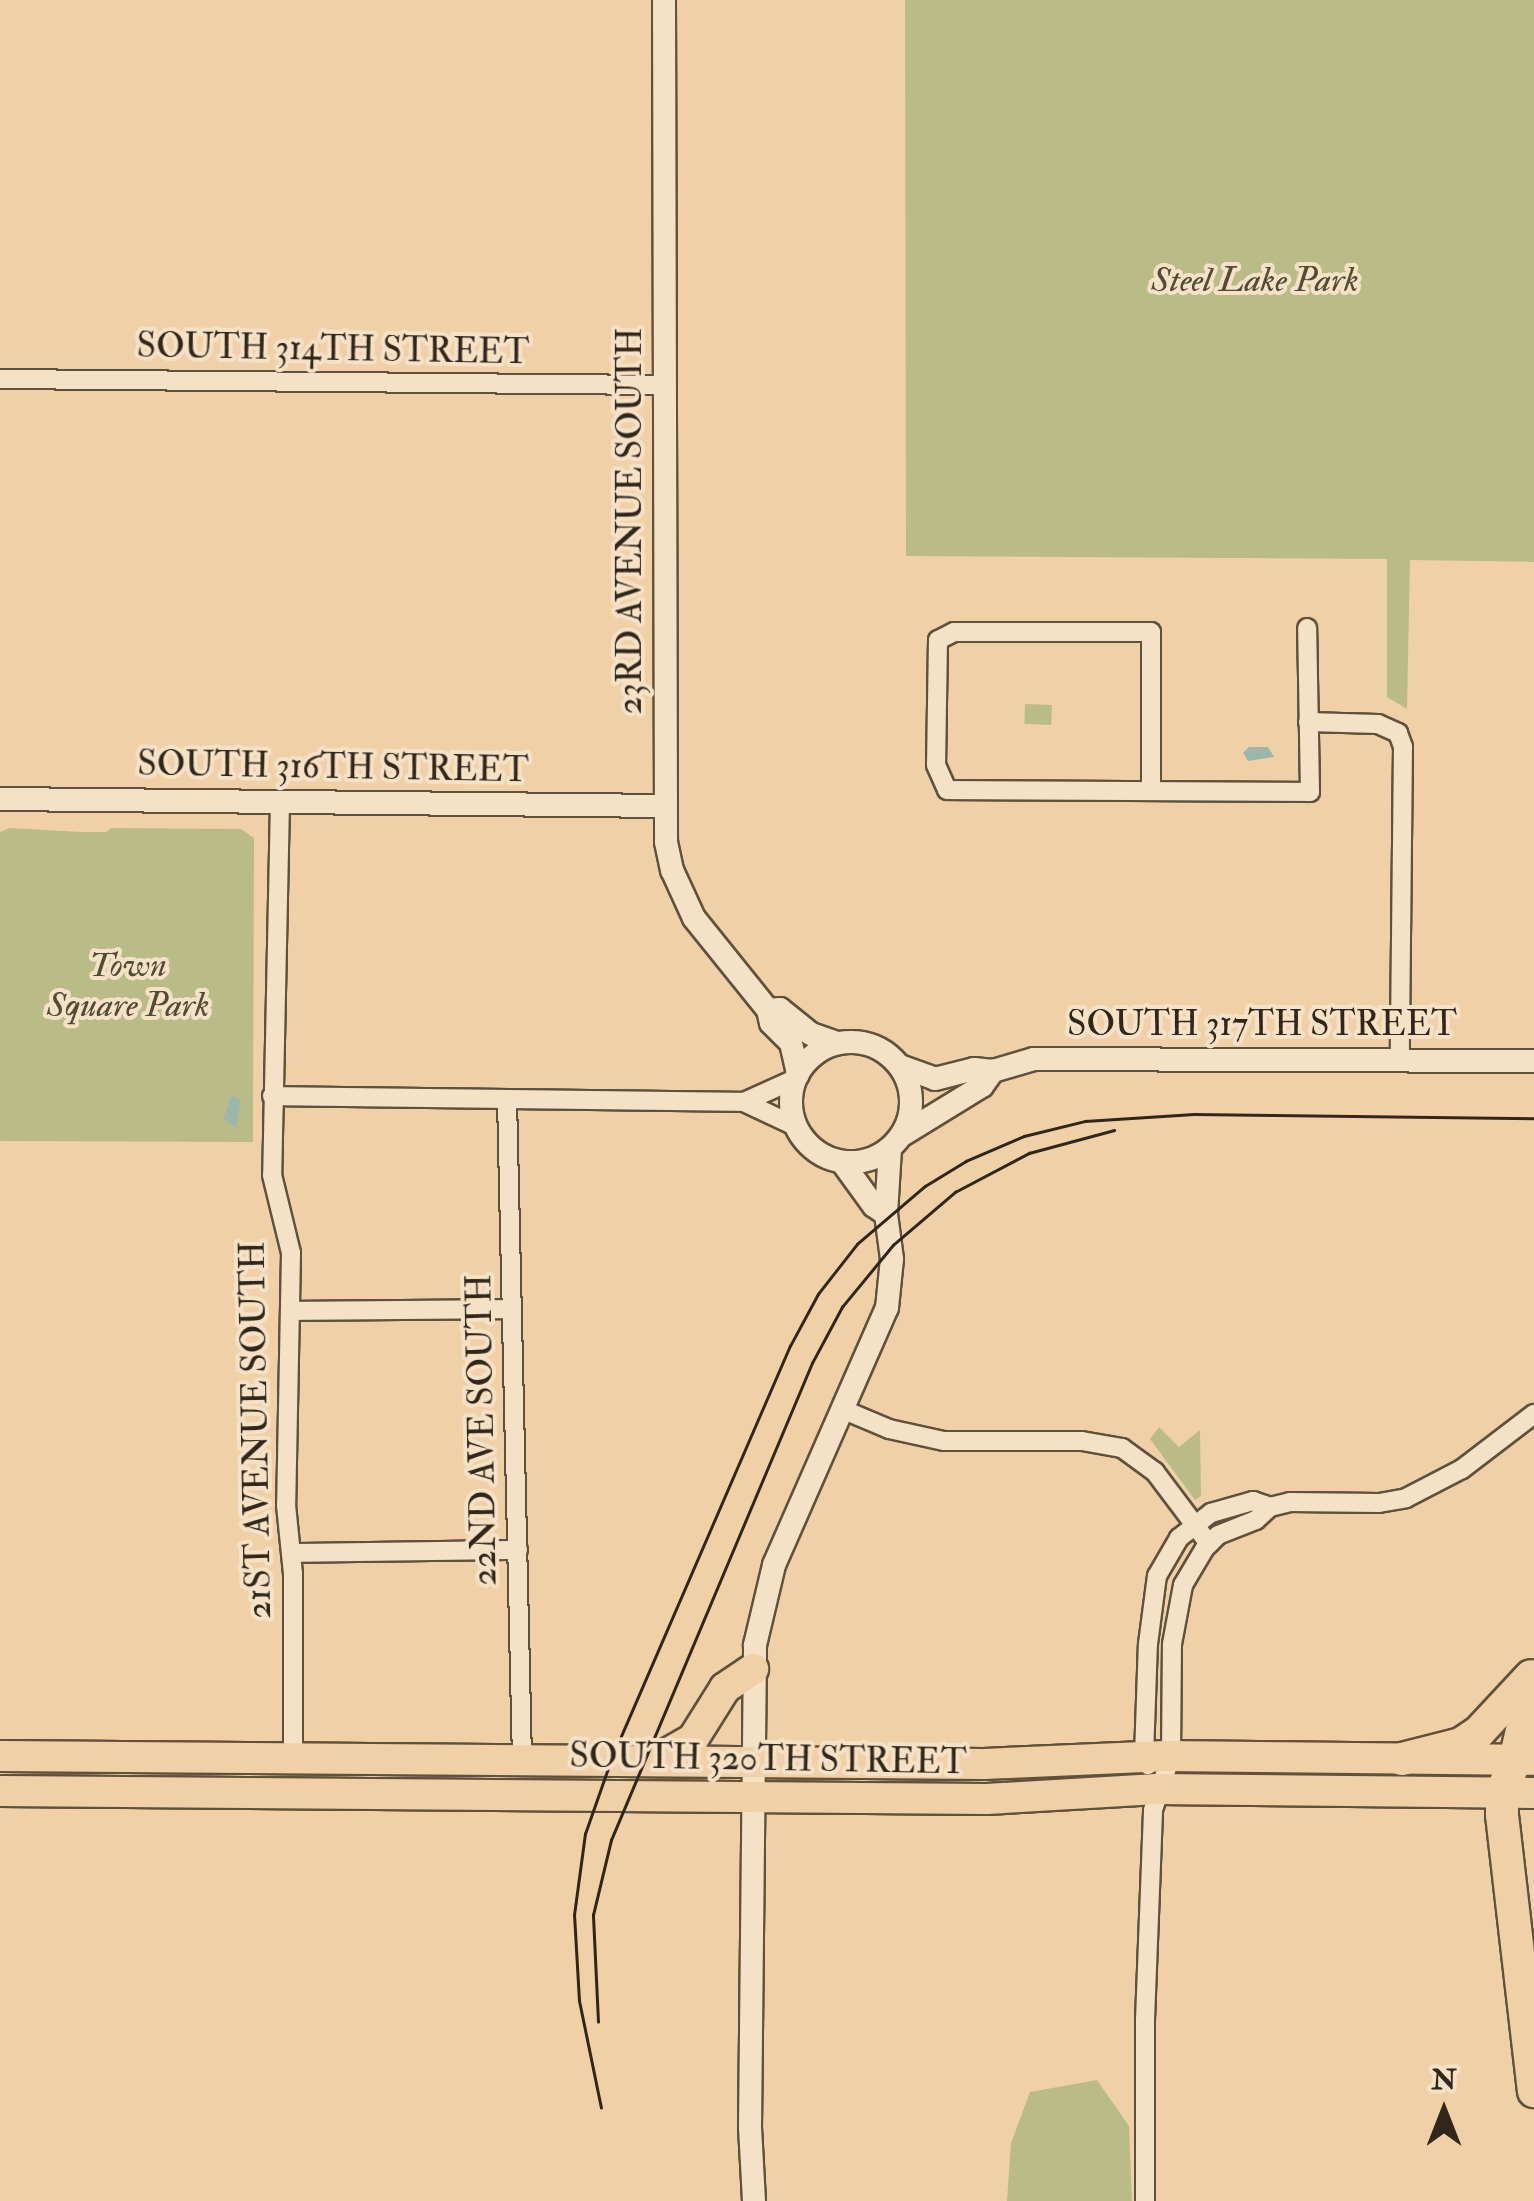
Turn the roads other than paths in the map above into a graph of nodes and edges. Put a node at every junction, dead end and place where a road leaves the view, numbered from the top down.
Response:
1 (664, 0) edge
2 (0, 379) edge
3 (665, 385) junction
4 (1307, 628) dead end
5 (1308, 722) junction
6 (1151, 790) junction
7 (0, 799) edge
8 (280, 802) junction
9 (664, 806) junction
10 (768, 1010) junction
11 (837, 1043) junction
12 (1400, 1058) junction
13 (1534, 1060) edge
14 (900, 1066) junction
15 (993, 1071) junction
16 (796, 1076) junction
17 (272, 1096) junction
18 (507, 1099) junction
19 (744, 1102) junction
20 (795, 1126) junction
21 (896, 1142) junction
22 (842, 1162) junction
23 (886, 1214) junction
24 (512, 1308) junction
25 (291, 1310) junction
26 (844, 1410) junction
27 (1534, 1414) edge
28 (1270, 1508) junction
29 (1192, 1526) junction
30 (1209, 1544) junction
31 (518, 1550) junction
32 (292, 1553) junction
33 (753, 1669) junction
34 (1529, 1679) edge
35 (0, 1756) edge
36 (1157, 1756) junction
37 (293, 1758) junction
38 (1402, 1758) junction
39 (482, 1760) junction
40 (522, 1760) junction
41 (1525, 1760) edge
42 (653, 1761) junction
43 (754, 1762) junction
44 (1157, 1789) junction
45 (0, 1791) edge
46 (140, 1792) junction
47 (1518, 1792) edge
48 (315, 1793) junction
49 (755, 1798) junction
50 (1534, 2091) edge
51 (754, 2201) edge
52 (1145, 2201) edge

1 - 3 street, 23RD AVENUE SOUTH
2 - 3 street, SOUTH 314TH STREET
3 - 9 street, 23RD AVENUE SOUTH
4 - 5 street
5 - 6 street
5 - 12 street
6 - 6 street
7 - 8 street, SOUTH 316TH STREET
8 - 9 street, SOUTH 316TH STREET
8 - 17 street, 21ST AVENUE SOUTH
9 - 10 street, 23RD AVENUE SOUTH
10 - 11 street, 23RD AVENUE SOUTH
10 - 16 street, 23RD AVENUE SOUTH
11 - 14 street
11 - 16 street
12 - 13 street, SOUTH 317TH STREET
12 - 15 street, SOUTH 317TH STREET
14 - 15 street, SOUTH 317TH STREET
14 - 21 street
15 - 21 street, SOUTH 317TH STREET
16 - 19 street
16 - 20 street
17 - 18 street
17 - 25 street, 21ST AVENUE SOUTH
18 - 19 street
18 - 24 street, 22ND AVE SOUTH
19 - 20 street
20 - 22 street
21 - 22 street
21 - 23 street
22 - 23 street
23 - 26 street
24 - 25 street
24 - 31 street, 22ND AVE SOUTH
25 - 32 street, 21ST AVENUE SOUTH
26 - 29 street
26 - 33 street
27 - 28 street
28 - 29 street
28 - 30 street
29 - 30 street
29 - 36 street
30 - 36 street
31 - 32 street
31 - 40 street, 22ND AVE SOUTH
32 - 37 street, 21ST AVENUE SOUTH
33 - 42 main road
33 - 43 street
34 - 38 highway
34 - 41 highway
35 - 37 main road, SOUTH 320TH STREET
36 - 38 main road, SOUTH 320TH STREET
36 - 43 main road, SOUTH 320TH STREET
36 - 44 street
37 - 39 main road, SOUTH 320TH STREET
37 - 46 main road
38 - 41 main road, SOUTH 320TH STREET
39 - 40 main road, SOUTH 320TH STREET
39 - 48 main road
40 - 42 main road, SOUTH 320TH STREET
41 - 47 highway
42 - 43 main road, SOUTH 320TH STREET
43 - 49 street
44 - 47 main road, SOUTH 320TH STREET
44 - 49 main road, SOUTH 320TH STREET
44 - 52 street
45 - 46 main road, SOUTH 320TH STREET
46 - 48 main road, SOUTH 320TH STREET
47 - 50 highway
48 - 49 main road, SOUTH 320TH STREET
49 - 51 street

